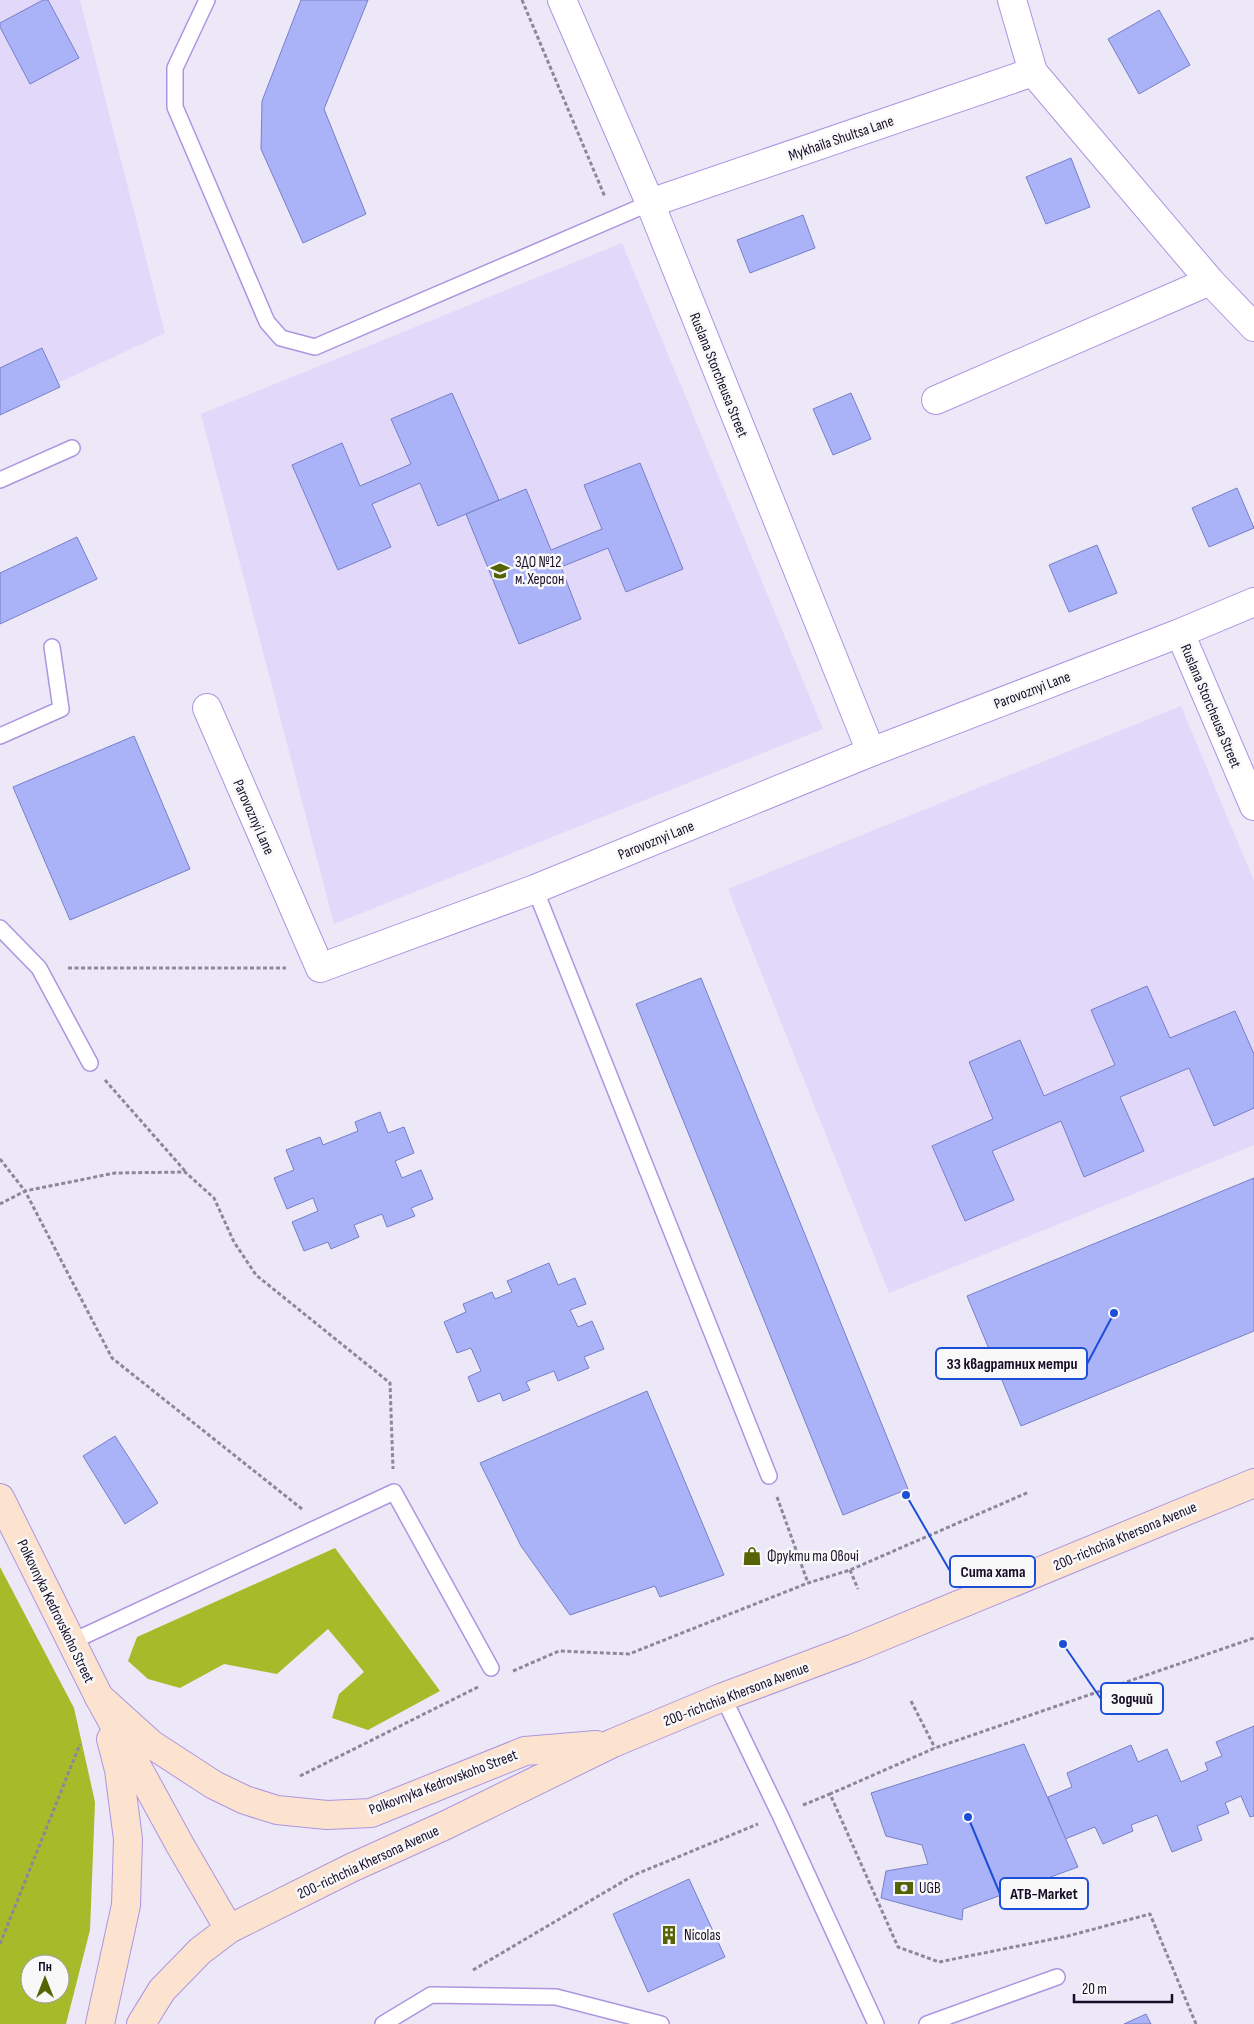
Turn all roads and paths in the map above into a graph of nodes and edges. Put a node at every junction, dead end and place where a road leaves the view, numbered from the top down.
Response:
1 (207, 0) edge
2 (522, 0) edge
3 (562, 0) edge
4 (1012, 0) edge
5 (1033, 72) junction
6 (650, 203) junction
7 (614, 218) junction
8 (1210, 281) junction
9 (1254, 327) edge
10 (936, 400) dead end
11 (72, 448) dead end
12 (0, 480) edge
13 (1254, 602) edge
14 (1180, 633) junction
15 (52, 647) dead end
16 (207, 708) dead end
17 (0, 736) edge
18 (871, 752) junction
19 (1254, 806) edge
20 (535, 890) junction
21 (0, 928) edge
22 (40, 968) junction
23 (320, 968) junction
24 (90, 1063) joint
25 (0, 1158) edge
26 (185, 1172) junction
27 (25, 1191) junction
28 (0, 1204) edge
29 (769, 1476) joint
30 (1254, 1483) edge
31 (394, 1492) junction
32 (1029, 1492) dead end
33 (0, 1498) edge
34 (323, 1525) junction
35 (850, 1570) junction
36 (808, 1583) junction
37 (858, 1589) dead end
38 (1254, 1638) edge
39 (71, 1642) junction
40 (494, 1673) junction
41 (99, 1697) junction
42 (723, 1697) junction
43 (911, 1701) dead end
44 (81, 1743) dead end
45 (613, 1743) junction
46 (935, 1748) junction
47 (300, 1776) dead end
48 (830, 1794) junction
49 (780, 1815) junction
50 (229, 1929) junction
51 (0, 1944) edge
52 (1057, 1977) dead end
53 (431, 1995) junction
54 (100, 2024) edge
55 (141, 2024) edge
56 (383, 2024) edge
57 (661, 2024) edge
58 (876, 2024) edge
59 (928, 2024) edge
60 (1196, 2024) edge

1 - 7 lane
2 - 7 path
3 - 6 street, Ruslana Storcheusa Street
4 - 5 street
5 - 6 street, Mykhaila Shultsa Lane
5 - 8 street
6 - 7 lane
6 - 18 street, Ruslana Storcheusa Street
8 - 9 street
8 - 10 street
11 - 12 lane
13 - 14 street, Parovoznyi Lane
14 - 18 street, Parovoznyi Lane
14 - 19 street, Ruslana Storcheusa Street
15 - 17 lane
16 - 23 street, Parovoznyi Lane
18 - 20 street, Parovoznyi Lane
20 - 23 street, Parovoznyi Lane
20 - 29 lane
21 - 22 lane
22 - 23 path
22 - 24 lane
24 - 26 path
25 - 27 path
26 - 27 path
26 - 31 path
27 - 28 path
27 - 34 path
29 - 36 path
30 - 42 street, 200-richchia Khersona Avenue
31 - 34 lane
31 - 40 lane
32 - 35 path
33 - 39 street, Polkovnyka Kedrovskoho Street
34 - 39 lane
35 - 36 path
35 - 37 path
36 - 40 path
38 - 46 path
39 - 41 street, Polkovnyka Kedrovskoho Street
40 - 47 path
41 - 45 street, Polkovnyka Kedrovskoho Street
41 - 50 street, Polkovnyka Kedrovskoho Street
41 - 54 street, Polkovnyka Kedrovskoho Street
42 - 45 street, 200-richchia Khersona Avenue
42 - 49 lane
43 - 46 path
44 - 51 path
45 - 50 street, 200-richchia Khersona Avenue
46 - 48 path
48 - 49 path
48 - 60 path
49 - 53 path
49 - 58 lane
50 - 55 street
52 - 59 lane
53 - 56 lane
53 - 57 lane

